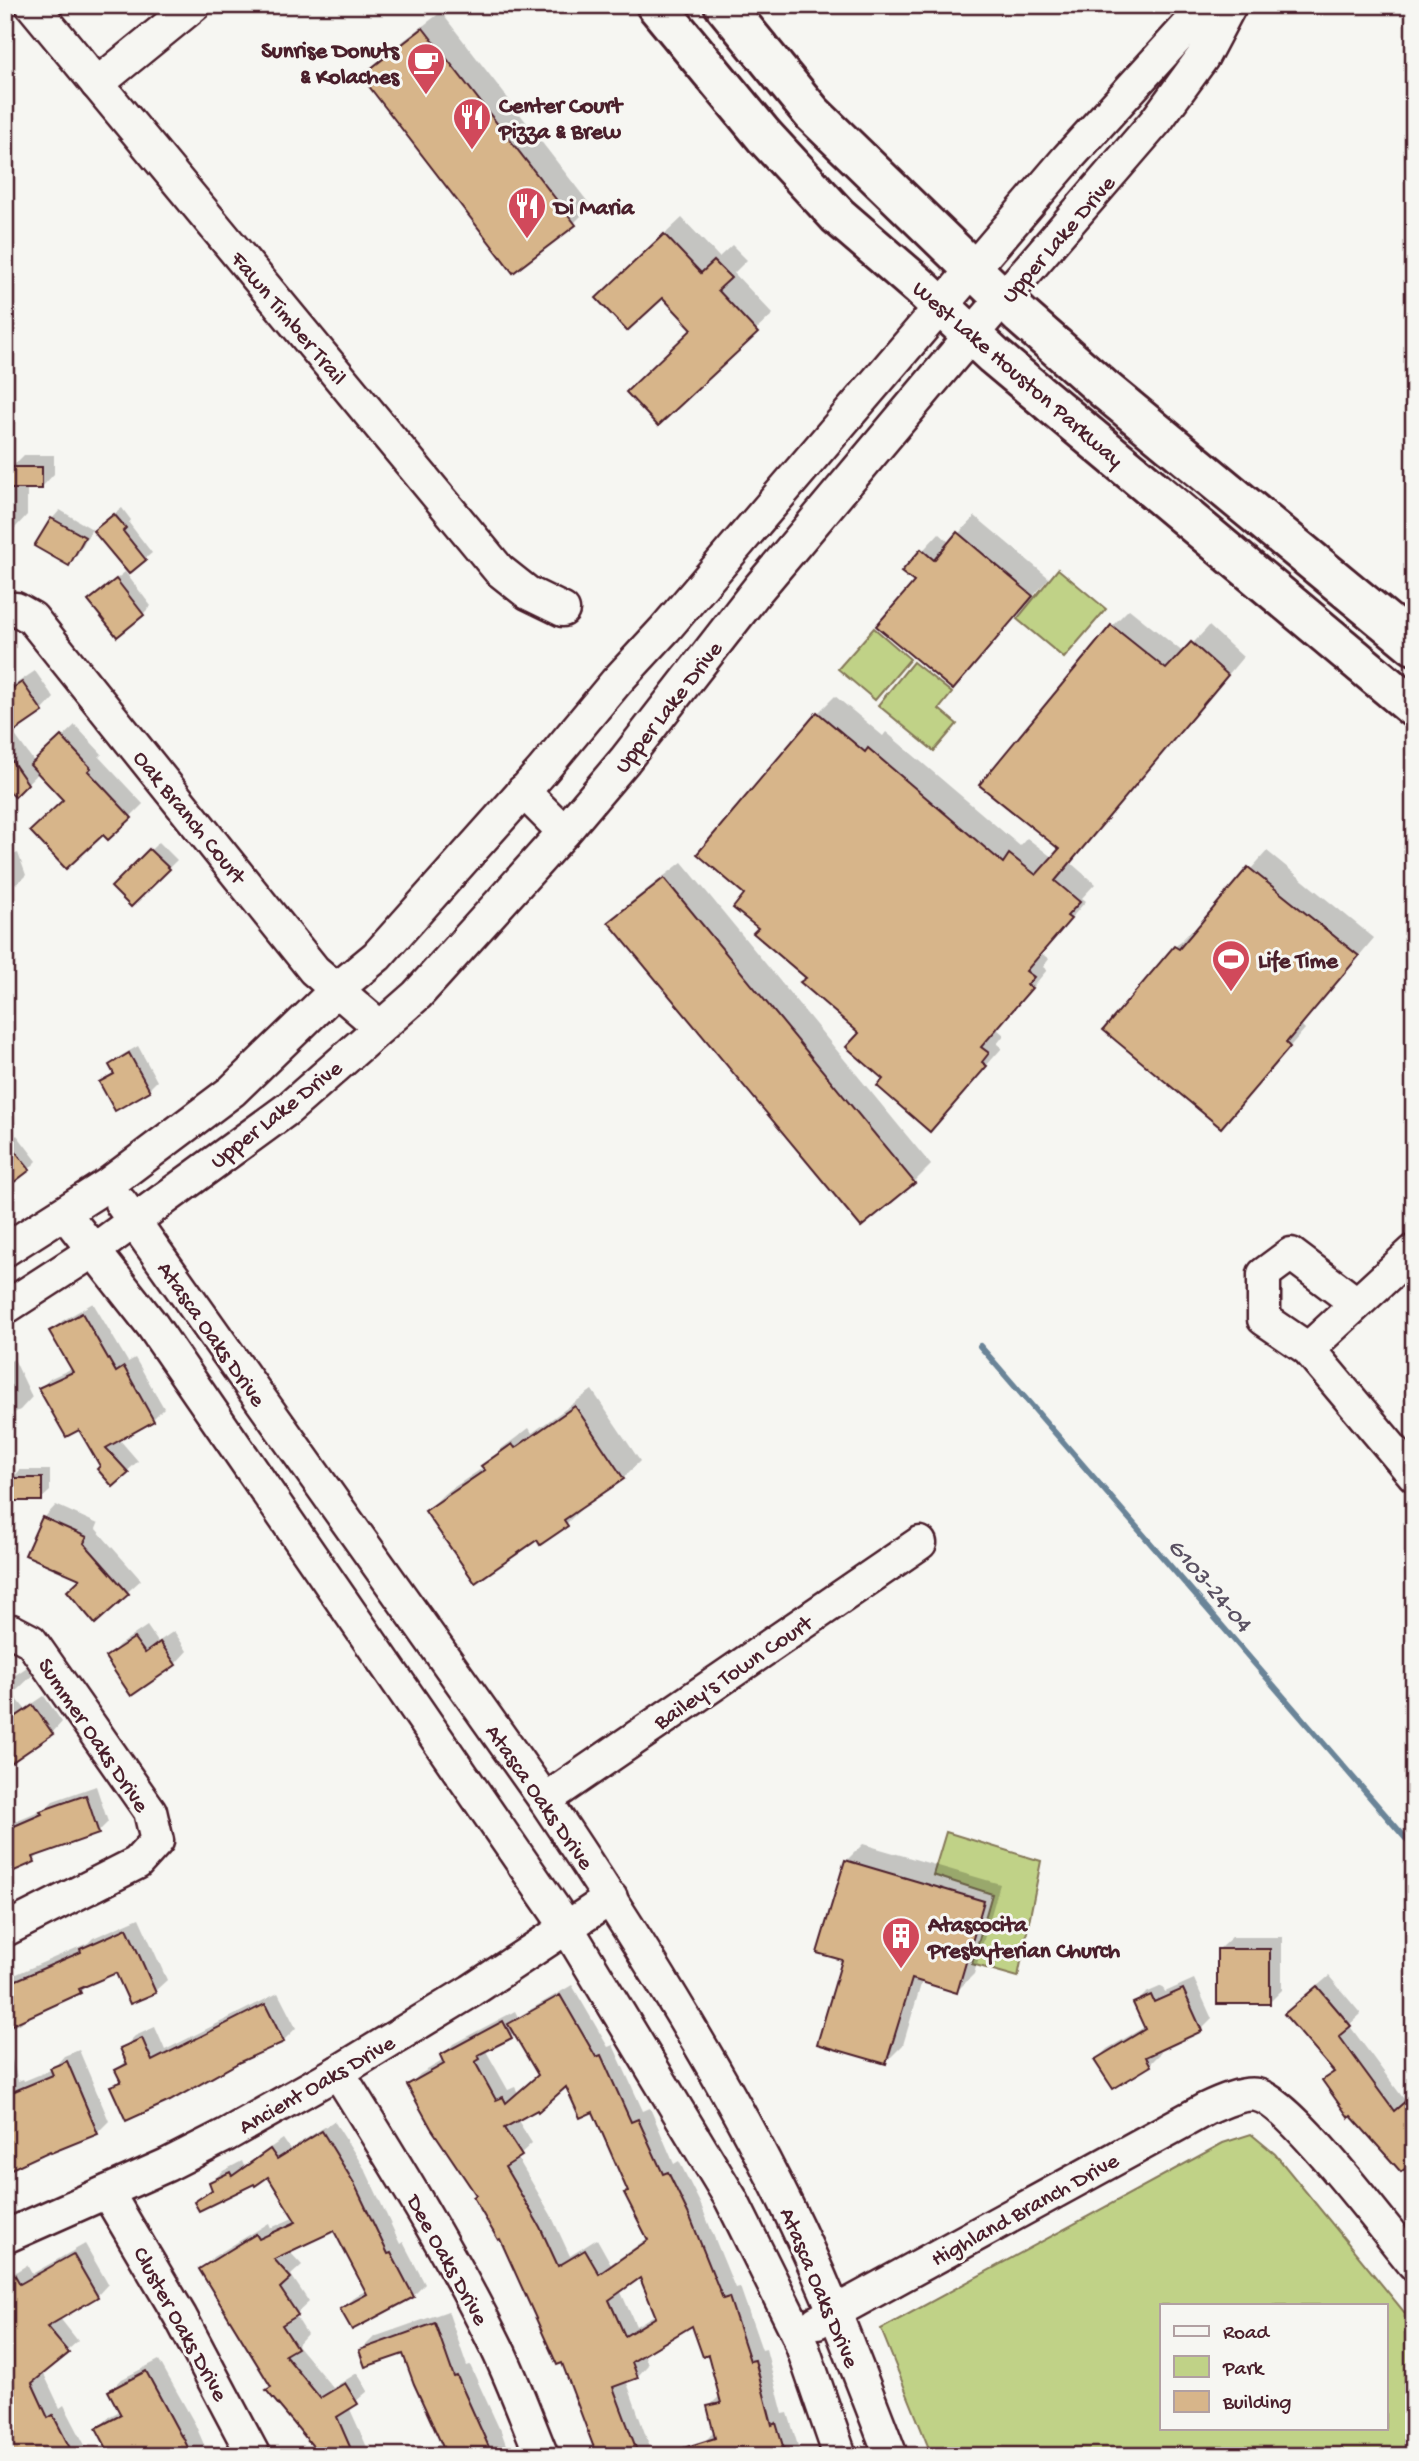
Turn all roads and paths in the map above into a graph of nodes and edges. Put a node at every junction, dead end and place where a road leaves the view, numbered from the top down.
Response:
1 (32, 5) edge
2 (194, 5) edge
3 (724, 5) edge
4 (1207, 5) edge
5 (1230, 5) edge
6 (669, 10) edge
7 (97, 84) junction
8 (971, 269) junction
9 (1004, 300) junction
10 (940, 306) junction
11 (972, 335) junction
12 (1285, 538) junction
13 (721, 562) junction
14 (1255, 574) junction
15 (758, 589) junction
16 (5, 610) edge
17 (563, 610) dead end
18 (1414, 645) edge
19 (1414, 708) edge
20 (523, 791) junction
21 (564, 832) junction
22 (337, 989) junction
23 (380, 1027) junction
24 (107, 1185) junction
25 (65, 1214) junction
26 (134, 1220) junction
27 (5, 1250) edge
28 (93, 1251) junction
29 (1414, 1251) edge
30 (1356, 1303) junction
31 (5, 1308) edge
32 (1308, 1349) junction
33 (1414, 1475) edge
34 (334, 1504) junction
35 (295, 1530) junction
36 (920, 1543) dead end
37 (9, 1632) edge
38 (545, 1800) junction
39 (611, 1898) junction
40 (568, 1929) junction
41 (5, 1930) edge
42 (338, 2072) junction
43 (107, 2192) junction
44 (5, 2237) edge
45 (1414, 2264) edge
46 (833, 2312) junction
47 (798, 2334) junction
48 (254, 2456) edge
49 (542, 2456) edge
50 (840, 2456) edge
51 (891, 2456) edge

1 - 7 street, Fawn Timber Trail
2 - 7 street
3 - 8 main road, West Lake Houston Parkway
4 - 8 street, Upper Lake Drive
5 - 9 street, Upper Lake Drive
6 - 10 main road, West Lake Houston Parkway
7 - 17 street, Fawn Timber Trail
8 - 9 main road, West Lake Houston Parkway
8 - 10 street, Upper Lake Drive
9 - 11 street, Upper Lake Drive
9 - 12 main road, West Lake Houston Parkway
10 - 11 main road, West Lake Houston Parkway
10 - 13 street, Upper Lake Drive
11 - 14 main road, West Lake Houston Parkway
11 - 15 street, Upper Lake Drive
12 - 14 main road
12 - 18 main road, West Lake Houston Parkway
13 - 15 street
13 - 20 street, Upper Lake Drive
14 - 19 main road, West Lake Houston Parkway
15 - 21 street, Upper Lake Drive
16 - 22 street, Oak Branch Court
20 - 21 street
20 - 22 street, Upper Lake Drive
21 - 23 street, Upper Lake Drive
22 - 23 street, Oak Branch Court
22 - 24 street, Upper Lake Drive
23 - 26 street, Upper Lake Drive
24 - 25 street, Upper Lake Drive
24 - 26 street, Atasca Oaks Drive
25 - 27 street, Upper Lake Drive
25 - 28 street, Atasca Oaks Drive
26 - 28 street, Upper Lake Drive
26 - 34 street, Atasca Oaks Drive
28 - 31 street, Upper Lake Drive
28 - 35 street, Atasca Oaks Drive
29 - 30 street
30 - 32 street
30 - 32 street
32 - 33 street
34 - 35 street
34 - 38 street, Atasca Oaks Drive
35 - 40 street, Atasca Oaks Drive
36 - 38 street, Bailey's Town Court
37 - 41 street, Summer Oaks Drive
38 - 39 street, Atasca Oaks Drive
39 - 40 street, Ancient Oaks Drive
39 - 46 street, Atasca Oaks Drive
40 - 42 street, Ancient Oaks Drive
40 - 47 street, Atasca Oaks Drive
42 - 43 street, Ancient Oaks Drive
42 - 49 street, Dee Oaks Drive
43 - 44 street, Ancient Oaks Drive
43 - 48 street, Cluster Oaks Drive
45 - 46 street, Highland Branch Drive
46 - 47 street, Highland Branch Drive
46 - 51 street, Atasca Oaks Drive
47 - 50 street, Atasca Oaks Drive

